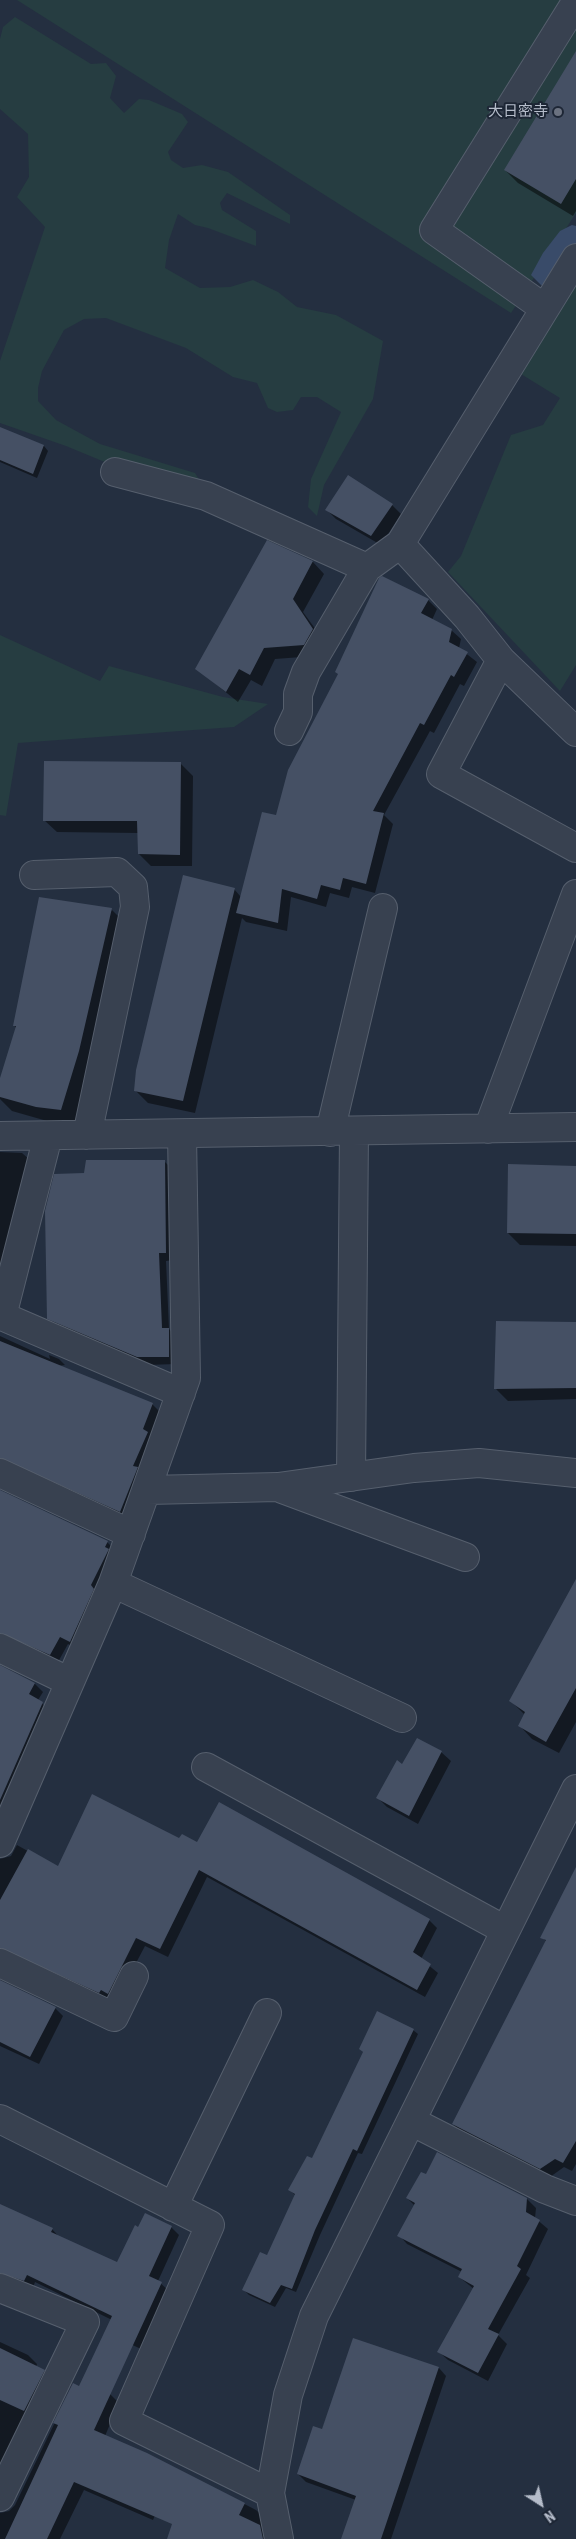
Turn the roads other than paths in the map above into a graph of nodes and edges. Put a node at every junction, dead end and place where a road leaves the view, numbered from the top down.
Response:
1 (575, 4) edge
2 (576, 258) edge
3 (544, 308) junction
4 (114, 472) dead end
5 (400, 544) junction
6 (367, 568) junction
7 (501, 660) junction
8 (289, 731) dead end
9 (576, 732) edge
10 (576, 848) edge
11 (34, 875) dead end
12 (576, 894) edge
13 (383, 908) dead end
14 (576, 1127) edge
15 (488, 1129) junction
16 (342, 1132) junction
17 (182, 1134) junction
18 (88, 1135) junction
19 (0, 1136) edge
20 (48, 1136) junction
21 (181, 1393) junction
22 (0, 1473) edge
23 (576, 1474) edge
24 (351, 1477) junction
25 (278, 1487) junction
26 (148, 1490) junction
27 (131, 1534) junction
28 (465, 1556) dead end
29 (113, 1583) junction
30 (0, 1648) edge
31 (70, 1682) junction
32 (402, 1718) dead end
33 (206, 1767) dead end
34 (576, 1790) edge
35 (10, 1794) edge
36 (0, 1843) edge
37 (506, 1930) junction
38 (0, 1964) edge
39 (134, 1976) dead end
40 (267, 2013) dead end
41 (0, 2119) edge
42 (411, 2121) junction
43 (576, 2201) edge
44 (172, 2207) junction
45 (0, 2288) edge
46 (270, 2493) junction
47 (0, 2497) edge
48 (279, 2539) edge

1 - 3 street
2 - 3 street
3 - 5 street
4 - 6 street
5 - 6 street
5 - 7 street
6 - 8 street
7 - 9 street
7 - 10 street
11 - 18 street
12 - 15 street
13 - 16 street
14 - 15 street
15 - 16 street
16 - 17 street
16 - 24 street
17 - 18 street
17 - 21 street
18 - 20 street
19 - 20 street
20 - 21 street
21 - 26 street
22 - 27 street
23 - 24 street
24 - 25 street
25 - 26 street
25 - 28 street
26 - 27 street
27 - 29 street
29 - 31 street
29 - 32 street
30 - 31 street
31 - 35 street
33 - 37 street
34 - 37 street
35 - 36 street
37 - 42 street
38 - 39 street
40 - 44 street
41 - 44 street
42 - 43 street
42 - 46 street
44 - 46 street
45 - 47 street
46 - 48 street

